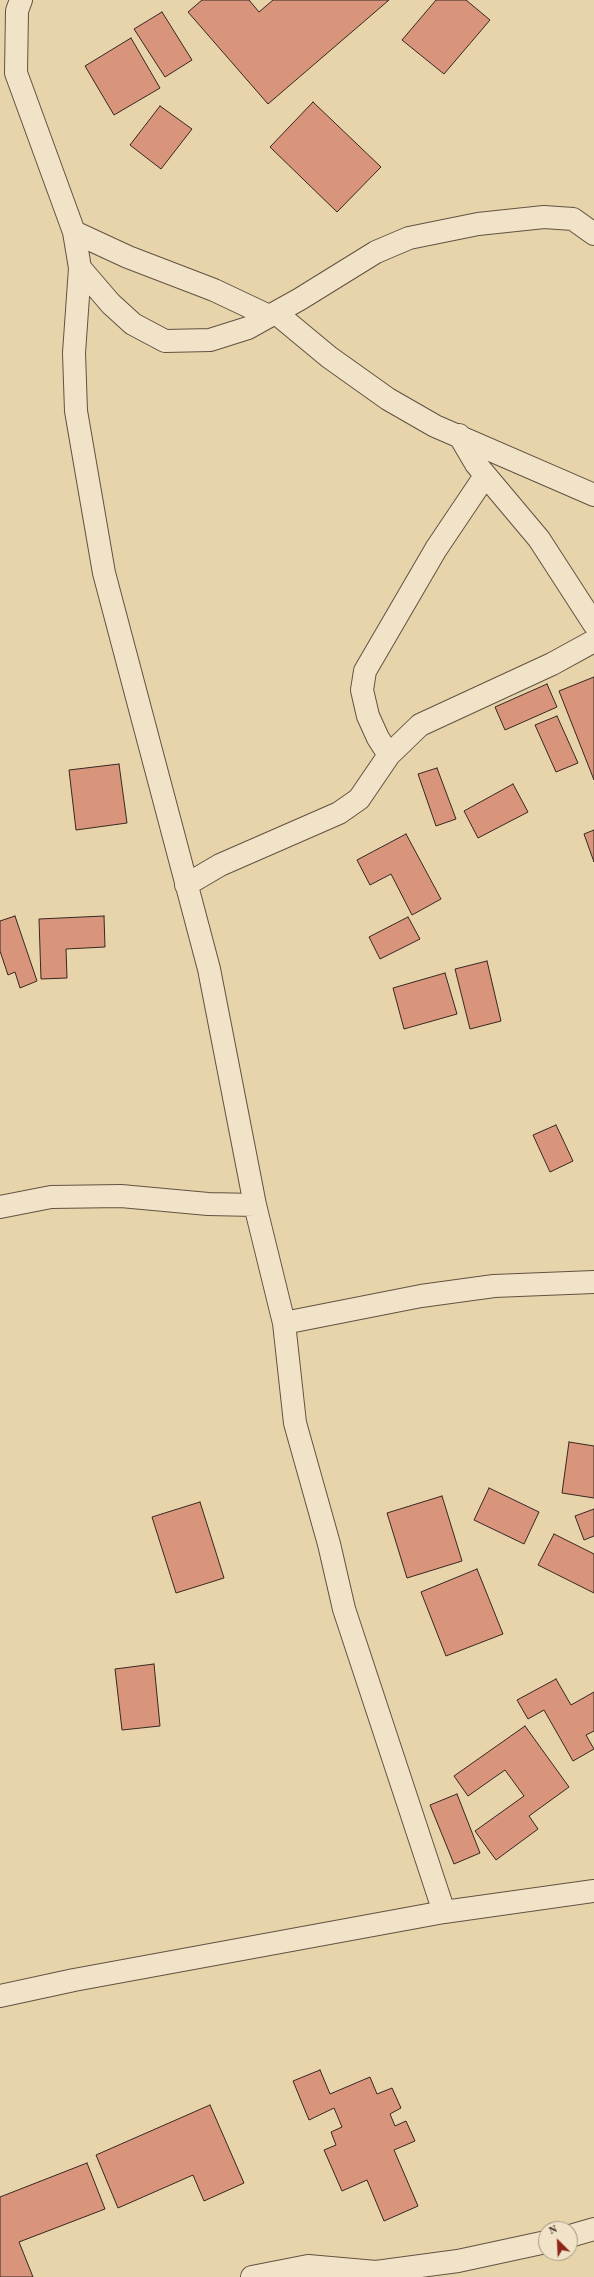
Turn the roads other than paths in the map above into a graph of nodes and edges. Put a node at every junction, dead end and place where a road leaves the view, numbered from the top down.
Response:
1 (21, 0) edge
2 (8, 76) edge
3 (74, 232) junction
4 (594, 234) edge
5 (80, 268) junction
6 (273, 314) junction
7 (458, 435) junction
8 (485, 476) junction
9 (594, 495) edge
10 (594, 624) edge
11 (594, 641) edge
12 (390, 755) junction
13 (186, 885) junction
14 (255, 1205) junction
15 (0, 1207) edge
16 (594, 1282) edge
17 (284, 1323) junction
18 (594, 1891) edge
19 (444, 1912) junction
20 (0, 1996) edge
21 (594, 2229) edge
22 (578, 2234) edge
23 (538, 2244) edge
24 (252, 2277) edge

1 - 2 street
2 - 3 street
3 - 5 street
3 - 6 street
4 - 6 street
5 - 6 street
5 - 13 street
6 - 7 street
7 - 8 street
7 - 9 street
8 - 10 street
8 - 12 street
11 - 12 street
12 - 13 street
13 - 14 street
14 - 15 street
14 - 17 street
16 - 17 street
17 - 19 street
18 - 19 street
19 - 20 street
21 - 22 street
23 - 24 street

